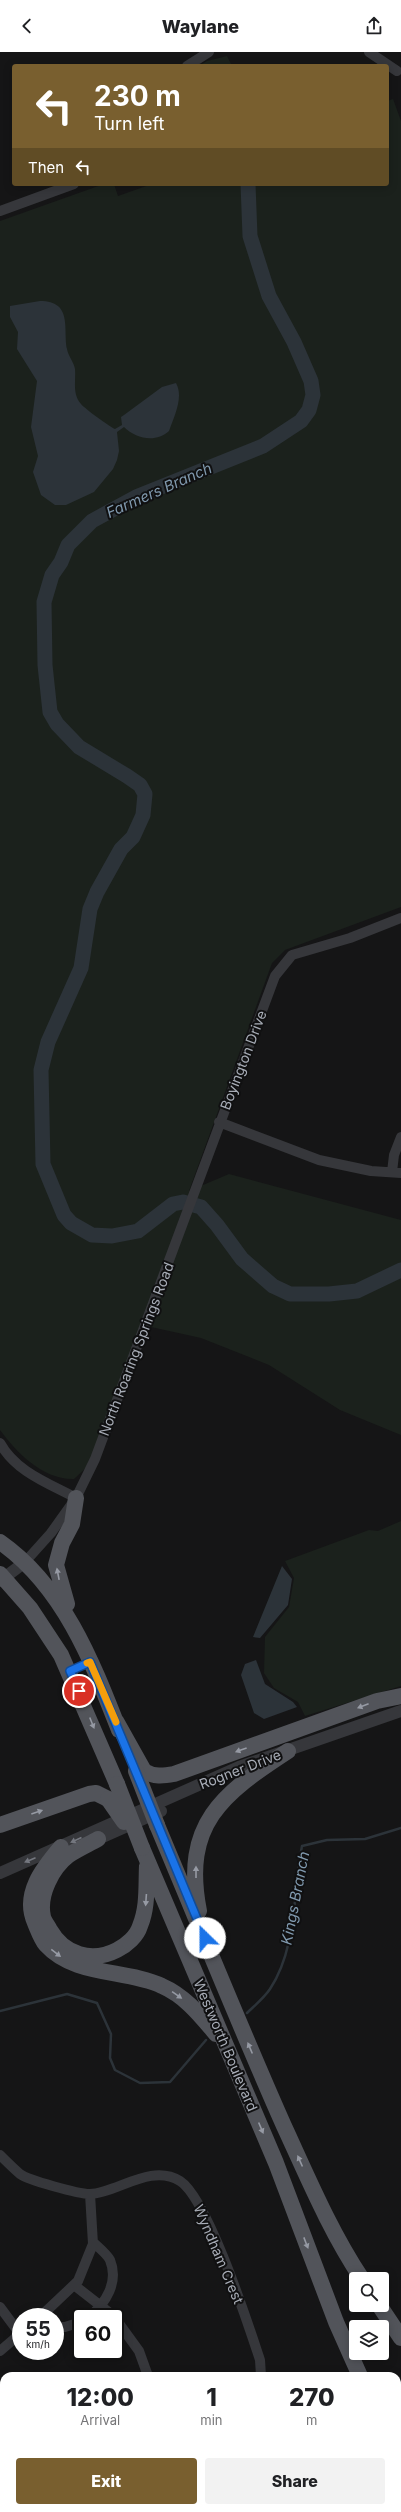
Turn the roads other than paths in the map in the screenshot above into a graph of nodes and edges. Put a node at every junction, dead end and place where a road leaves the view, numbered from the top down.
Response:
1 (209, 52) edge
2 (369, 52) edge
3 (190, 64) edge
4 (387, 64) edge
5 (389, 66) edge
6 (397, 71) dead end
7 (69, 186) edge
8 (0, 211) edge
9 (401, 918) edge
10 (219, 1122) junction
11 (401, 1137) edge
12 (396, 1172) edge
13 (0, 1443) edge
14 (76, 1498) junction
15 (0, 1542) edge
16 (25, 1562) junction
17 (1, 1577) edge
18 (79, 1637) junction
19 (90, 1662) junction
20 (70, 1671) junction
21 (401, 1696) edge
22 (401, 1711) edge
23 (116, 1721) junction
24 (288, 1751) junction
25 (0, 1825) edge
26 (98, 1839) joint
27 (61, 1847) junction
28 (145, 1854) junction
29 (0, 1873) edge
30 (205, 1938) junction
31 (226, 2045) junction
32 (265, 2084) junction
33 (246, 2092) junction
34 (0, 2155) edge
35 (90, 2194) junction
36 (315, 2195) junction
37 (292, 2206) junction
38 (93, 2242) junction
39 (358, 2272) edge
40 (74, 2285) junction
41 (102, 2306) junction
42 (0, 2307) edge
43 (50, 2308) edge
44 (100, 2308) edge
45 (104, 2308) edge
46 (383, 2312) edge
47 (12, 2322) edge
48 (124, 2330) edge
49 (400, 2338) edge
50 (343, 2340) junction
51 (12, 2341) edge
52 (0, 2351) edge
53 (147, 2372) edge
54 (261, 2372) edge
55 (351, 2372) edge
56 (358, 2372) edge

1 - 3 street
2 - 4 street
5 - 6 street
7 - 8 street
9 - 10 street, Boyington Drive
10 - 12 street, Boyington Drive
10 - 14 street, North Roaring Springs Road
11 - 12 street
13 - 14 street
14 - 16 street, North Roaring Springs Road
18 -> 14 main road
15 - 16 main road, Westworth Boulevard
16 - 17 street
16 - 18 main road, Westworth Boulevard
17 - 20 main road, Westworth Boulevard
18 - 19 main road, Westworth Boulevard
19 - 20 main road
19 - 23 main road, Westworth Boulevard
20 -> 28 main road, Westworth Boulevard, bridge
21 -> 23 main road
22 - 24 street
23 - 30 main road, Westworth Boulevard, bridge
24 - 26 street, Rogner Drive
24 -> 27 street, Rogner Drive
30 -> 24 main road
25 -> 28 main road, bridge
28 -> 26 main road
27 -> 29 street, Rogner Drive
27 -> 31 main road
28 - 31 main road, Westworth Boulevard
32 -> 30 main road, Westworth Boulevard
31 - 33 main road, Westworth Boulevard
32 - 33 main road
36 -> 32 main road, Westworth Boulevard
33 -> 37 main road, Westworth Boulevard
34 - 35 street
35 - 38 street
35 - 54 street, Wyndham Crest
36 - 37 main road
36 - 39 main road, Westworth Boulevard
37 -> 50 main road, Westworth Boulevard
38 - 40 street
38 - 41 street
40 - 41 street
40 - 43 street
41 - 44 street
41 - 45 street
42 - 47 street
46 - 49 main road
48 - 53 street
50 - 55 main road
50 - 56 main road, Westworth Boulevard
51 - 52 street

